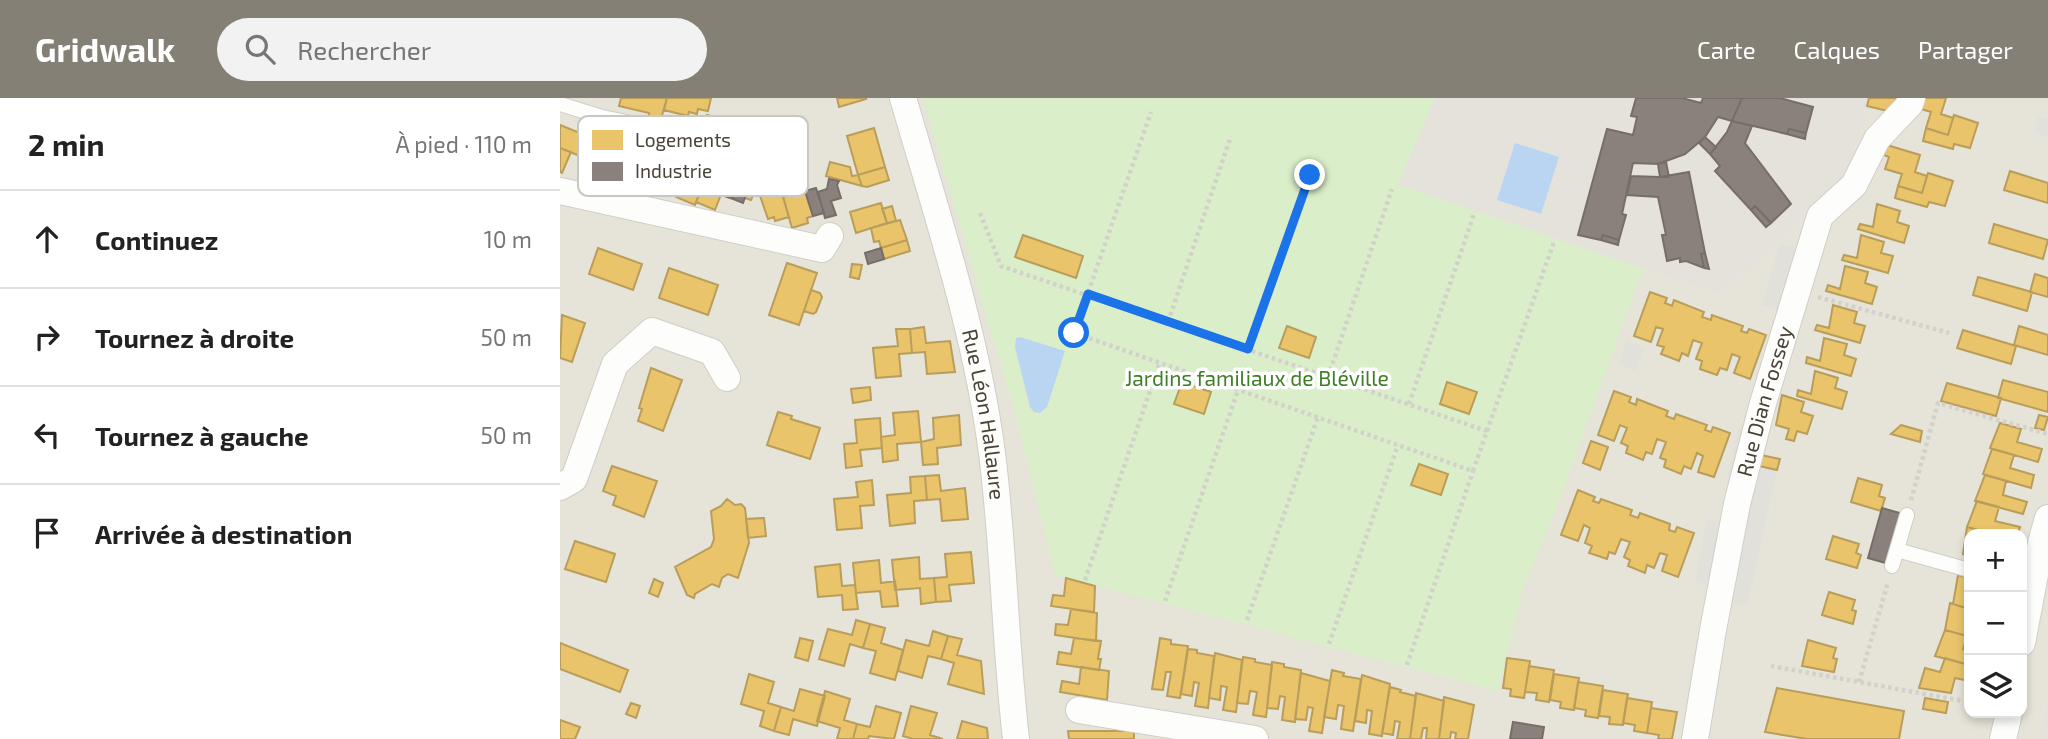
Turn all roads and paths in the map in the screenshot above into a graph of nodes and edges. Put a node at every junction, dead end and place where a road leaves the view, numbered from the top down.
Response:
1 (903, 98) edge
2 (1912, 98) edge
3 (560, 104) edge
4 (1151, 112) dead end
5 (599, 116) edge
6 (1231, 136) dead end
7 (1310, 175) dead end
8 (1392, 189) dead end
9 (560, 191) edge
10 (578, 195) edge
11 (583, 196) edge
12 (980, 213) dead end
13 (1474, 214) dead end
14 (830, 236) dead end
15 (1554, 242) dead end
16 (1797, 291) junction
17 (1088, 294) junction
18 (1168, 322) junction
19 (1949, 333) dead end
20 (1248, 349) junction
21 (1160, 362) junction
22 (1328, 377) junction
23 (727, 379) dead end
24 (1238, 390) junction
25 (1409, 404) junction
26 (1318, 417) junction
27 (1487, 431) junction
28 (2048, 434) edge
29 (1398, 445) junction
30 (1473, 471) junction
31 (560, 487) edge
32 (1907, 514) joint
33 (2048, 518) edge
34 (1897, 550) junction
35 (1892, 566) joint
36 (1964, 569) edge
37 (1085, 580) dead end
38 (2027, 585) edge
39 (1165, 601) dead end
40 (1247, 620) dead end
41 (1329, 644) dead end
42 (1407, 665) dead end
43 (1771, 666) dead end
44 (1859, 682) junction
45 (1964, 701) edge
46 (1079, 710) dead end
47 (2007, 718) edge
48 (1016, 739) edge
49 (1255, 739) edge
50 (1695, 739) edge
51 (2003, 739) edge

1 - 48 street, Rue Léon Hallaure
2 - 16 street, Rue Dian Fossey
3 - 5 lane
4 - 17 path
6 - 18 path
7 - 20 path
8 - 22 path
9 - 10 street
11 - 14 street
12 - 17 path
13 - 25 path
15 - 27 path
16 - 19 path
16 - 50 street, Rue Dian Fossey
17 - 18 path
17 - 21 path
18 - 20 path
20 - 22 path
21 - 24 path
21 - 37 path
22 - 25 path
23 - 31 street
24 - 26 path
24 - 39 path
25 - 27 path
26 - 29 path
26 - 40 path
27 - 30 path
28 - 32 path
29 - 30 path
29 - 41 path
30 - 42 path
32 - 34 lane
33 - 38 street
34 - 35 lane
34 - 36 lane
35 - 44 path
43 - 44 path
44 - 45 path
46 - 49 street
47 - 51 street

